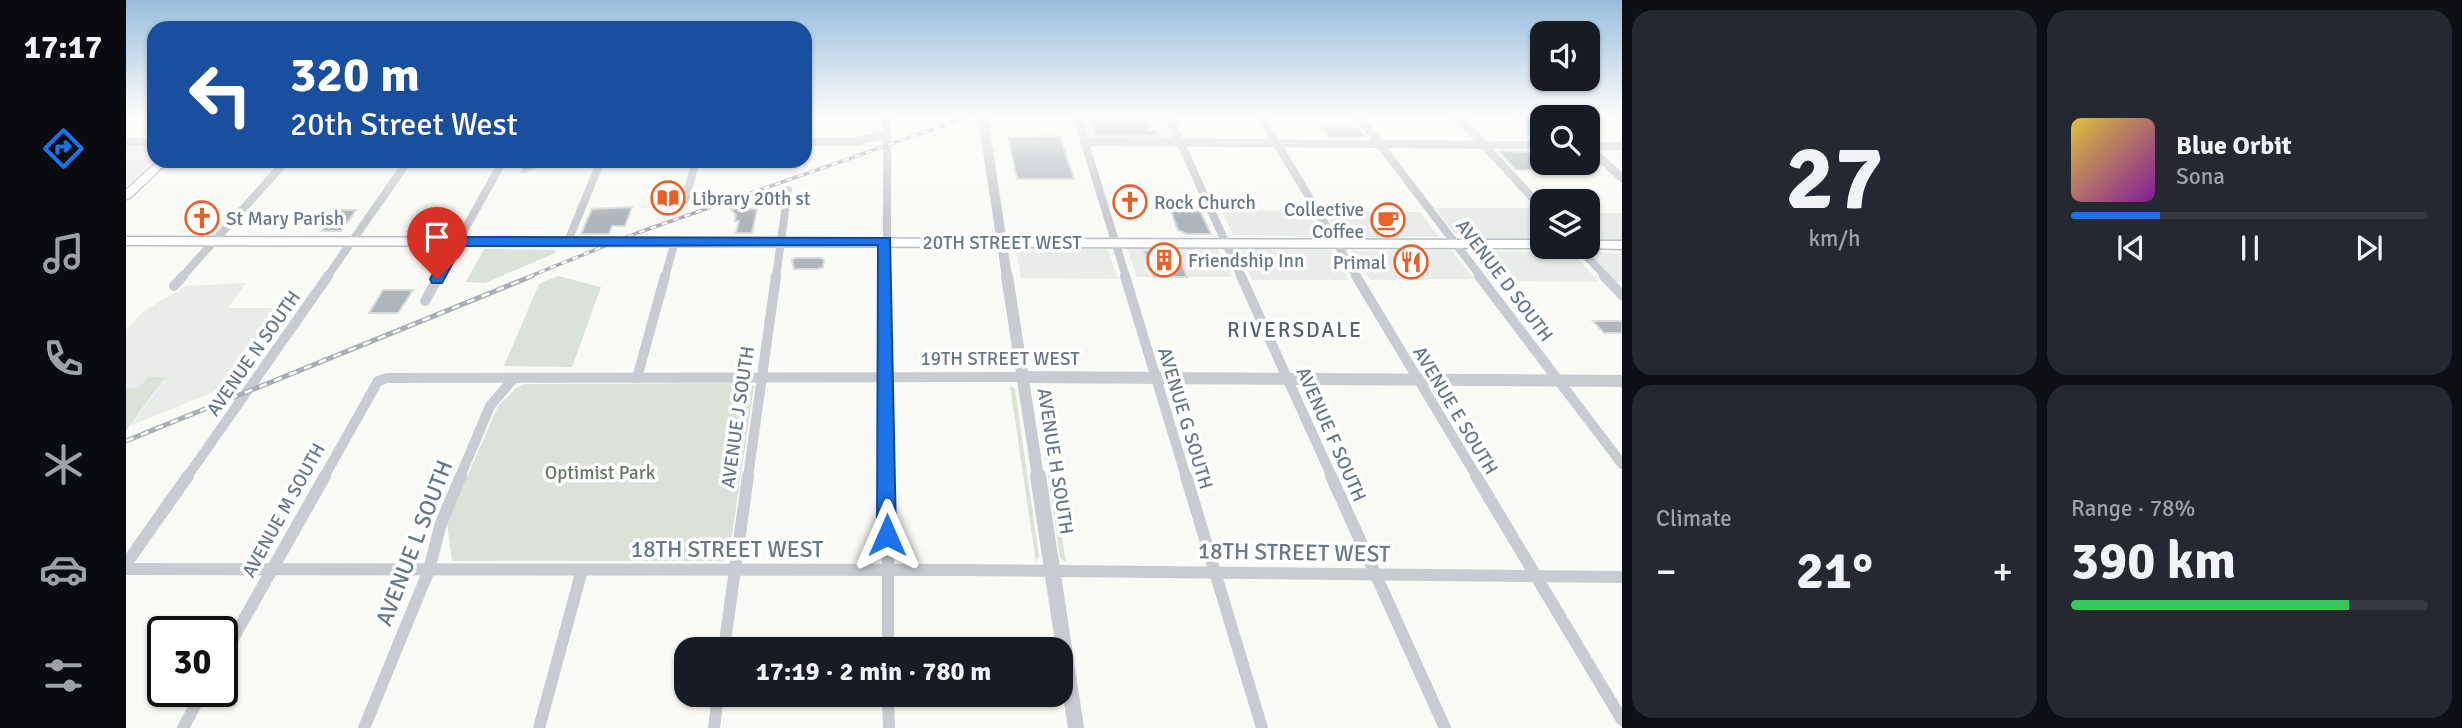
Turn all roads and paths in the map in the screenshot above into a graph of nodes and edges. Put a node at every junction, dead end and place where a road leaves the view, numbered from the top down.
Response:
1 (887, 151) edge
2 (988, 151) edge
3 (1087, 151) edge
4 (1185, 151) edge
5 (1281, 151) edge
6 (1385, 151) edge
7 (1489, 151) edge
8 (1600, 158) edge
9 (156, 168) edge
10 (280, 168) edge
11 (403, 168) edge
12 (499, 168) edge
13 (598, 168) edge
14 (693, 168) edge
15 (1622, 178) edge
16 (788, 190) dead end
17 (1530, 195) edge
18 (126, 196) edge
19 (684, 200) dead end
20 (126, 241) edge
21 (216, 241) junction
22 (352, 241) junction
23 (458, 241) junction
24 (568, 241) junction
25 (675, 241) junction
26 (781, 241) junction
27 (885, 241) junction
28 (1002, 242) junction
29 (1115, 242) junction
30 (1226, 243) junction
31 (1336, 243) junction
32 (1455, 244) junction
33 (1530, 244) edge
34 (1600, 245) edge
35 (1622, 245) edge
36 (1589, 259) edge
37 (174, 286) dead end
38 (1622, 295) edge
39 (425, 301) dead end
40 (886, 377) junction
41 (1023, 377) junction
42 (514, 378) junction
43 (637, 378) junction
44 (762, 378) junction
45 (1156, 378) junction
46 (1288, 379) junction
47 (1417, 380) junction
48 (378, 381) joint
49 (1560, 381) junction
50 (1622, 381) edge
51 (1622, 464) edge
52 (126, 566) edge
53 (273, 568) junction
54 (429, 569) junction
55 (582, 570) junction
56 (887, 570) junction
57 (735, 571) junction
58 (1053, 571) junction
59 (1214, 573) junction
60 (1375, 574) junction
61 (1535, 577) junction
62 (1622, 577) edge
63 (238, 630) edge
64 (726, 637) edge
65 (888, 637) edge
66 (194, 707) edge
67 (717, 707) edge
68 (888, 707) edge
69 (1622, 720) edge
70 (183, 728) edge
71 (363, 728) edge
72 (539, 728) edge
73 (714, 728) edge
74 (889, 728) edge
75 (1076, 728) edge
76 (1262, 728) edge
77 (1445, 728) edge

1 - 27 street
2 - 28 street, AVENUE H SOUTH
3 - 29 street, AVENUE G SOUTH
4 - 30 street, AVENUE F SOUTH
5 - 31 street, AVENUE E SOUTH
6 - 32 street, AVENUE D SOUTH
7 - 17 street
8 - 15 street
9 - 18 main road
10 - 21 street
11 - 22 street, AVENUE N SOUTH
12 - 23 street
13 - 24 street
14 - 19 street
16 - 26 street, AVENUE J SOUTH
20 - 21 main road, 20TH STREET WEST
21 - 22 main road, 20TH STREET WEST
21 - 37 street
22 - 23 main road, 20TH STREET WEST
22 - 52 street, AVENUE N SOUTH
23 - 24 main road, 20TH STREET WEST
23 - 39 street
24 - 25 main road, 20TH STREET WEST
25 - 26 main road, 20TH STREET WEST
25 - 43 street
26 - 27 main road, 20TH STREET WEST
26 - 44 street, AVENUE J SOUTH
27 - 28 main road, 20TH STREET WEST
27 - 40 street
28 - 29 main road, 20TH STREET WEST
28 - 41 street, AVENUE H SOUTH
29 - 30 main road, 20TH STREET WEST
29 - 45 street, AVENUE G SOUTH
30 - 31 main road, 20TH STREET WEST
30 - 46 street, AVENUE F SOUTH
31 - 32 main road, 20TH STREET WEST
31 - 47 street, AVENUE E SOUTH
32 - 33 main road, 20TH STREET WEST
32 - 49 street, AVENUE D SOUTH
34 - 35 main road
36 - 38 street
40 - 41 street, 19TH STREET WEST
40 - 44 street, 19TH STREET WEST
40 - 56 street
41 - 45 street, 19TH STREET WEST
41 - 58 street, AVENUE H SOUTH
42 - 43 street, 19TH STREET WEST
42 - 48 street, 19TH STREET WEST
42 - 54 street, AVENUE L SOUTH
43 - 44 street, 19TH STREET WEST
44 - 57 street, AVENUE J SOUTH
45 - 46 street, 19TH STREET WEST
45 - 59 street, AVENUE G SOUTH
46 - 47 street, 19TH STREET WEST
46 - 60 street, AVENUE F SOUTH
47 - 49 street, 19TH STREET WEST
47 - 61 street, AVENUE E SOUTH
48 - 53 street, AVENUE M SOUTH
49 - 50 street, 19TH STREET WEST
49 - 51 street, AVENUE D SOUTH
52 - 53 street, 18TH STREET WEST
53 - 54 street, 18TH STREET WEST
53 - 63 street, AVENUE M SOUTH
54 - 55 street, 18TH STREET WEST
54 - 71 street, AVENUE L SOUTH
55 - 57 street, 18TH STREET WEST
55 - 72 street
56 - 57 street, 18TH STREET WEST
56 - 58 street, 18TH STREET WEST
56 - 65 street
57 - 64 street, AVENUE J SOUTH
58 - 59 street, 18TH STREET WEST
58 - 75 street, AVENUE H SOUTH
59 - 60 street, 18TH STREET WEST
59 - 76 street, AVENUE G SOUTH
60 - 61 street, 18TH STREET WEST
60 - 77 street, AVENUE F SOUTH
61 - 62 street, 18TH STREET WEST
61 - 69 street, AVENUE E SOUTH
66 - 70 street
67 - 73 street
68 - 74 street

